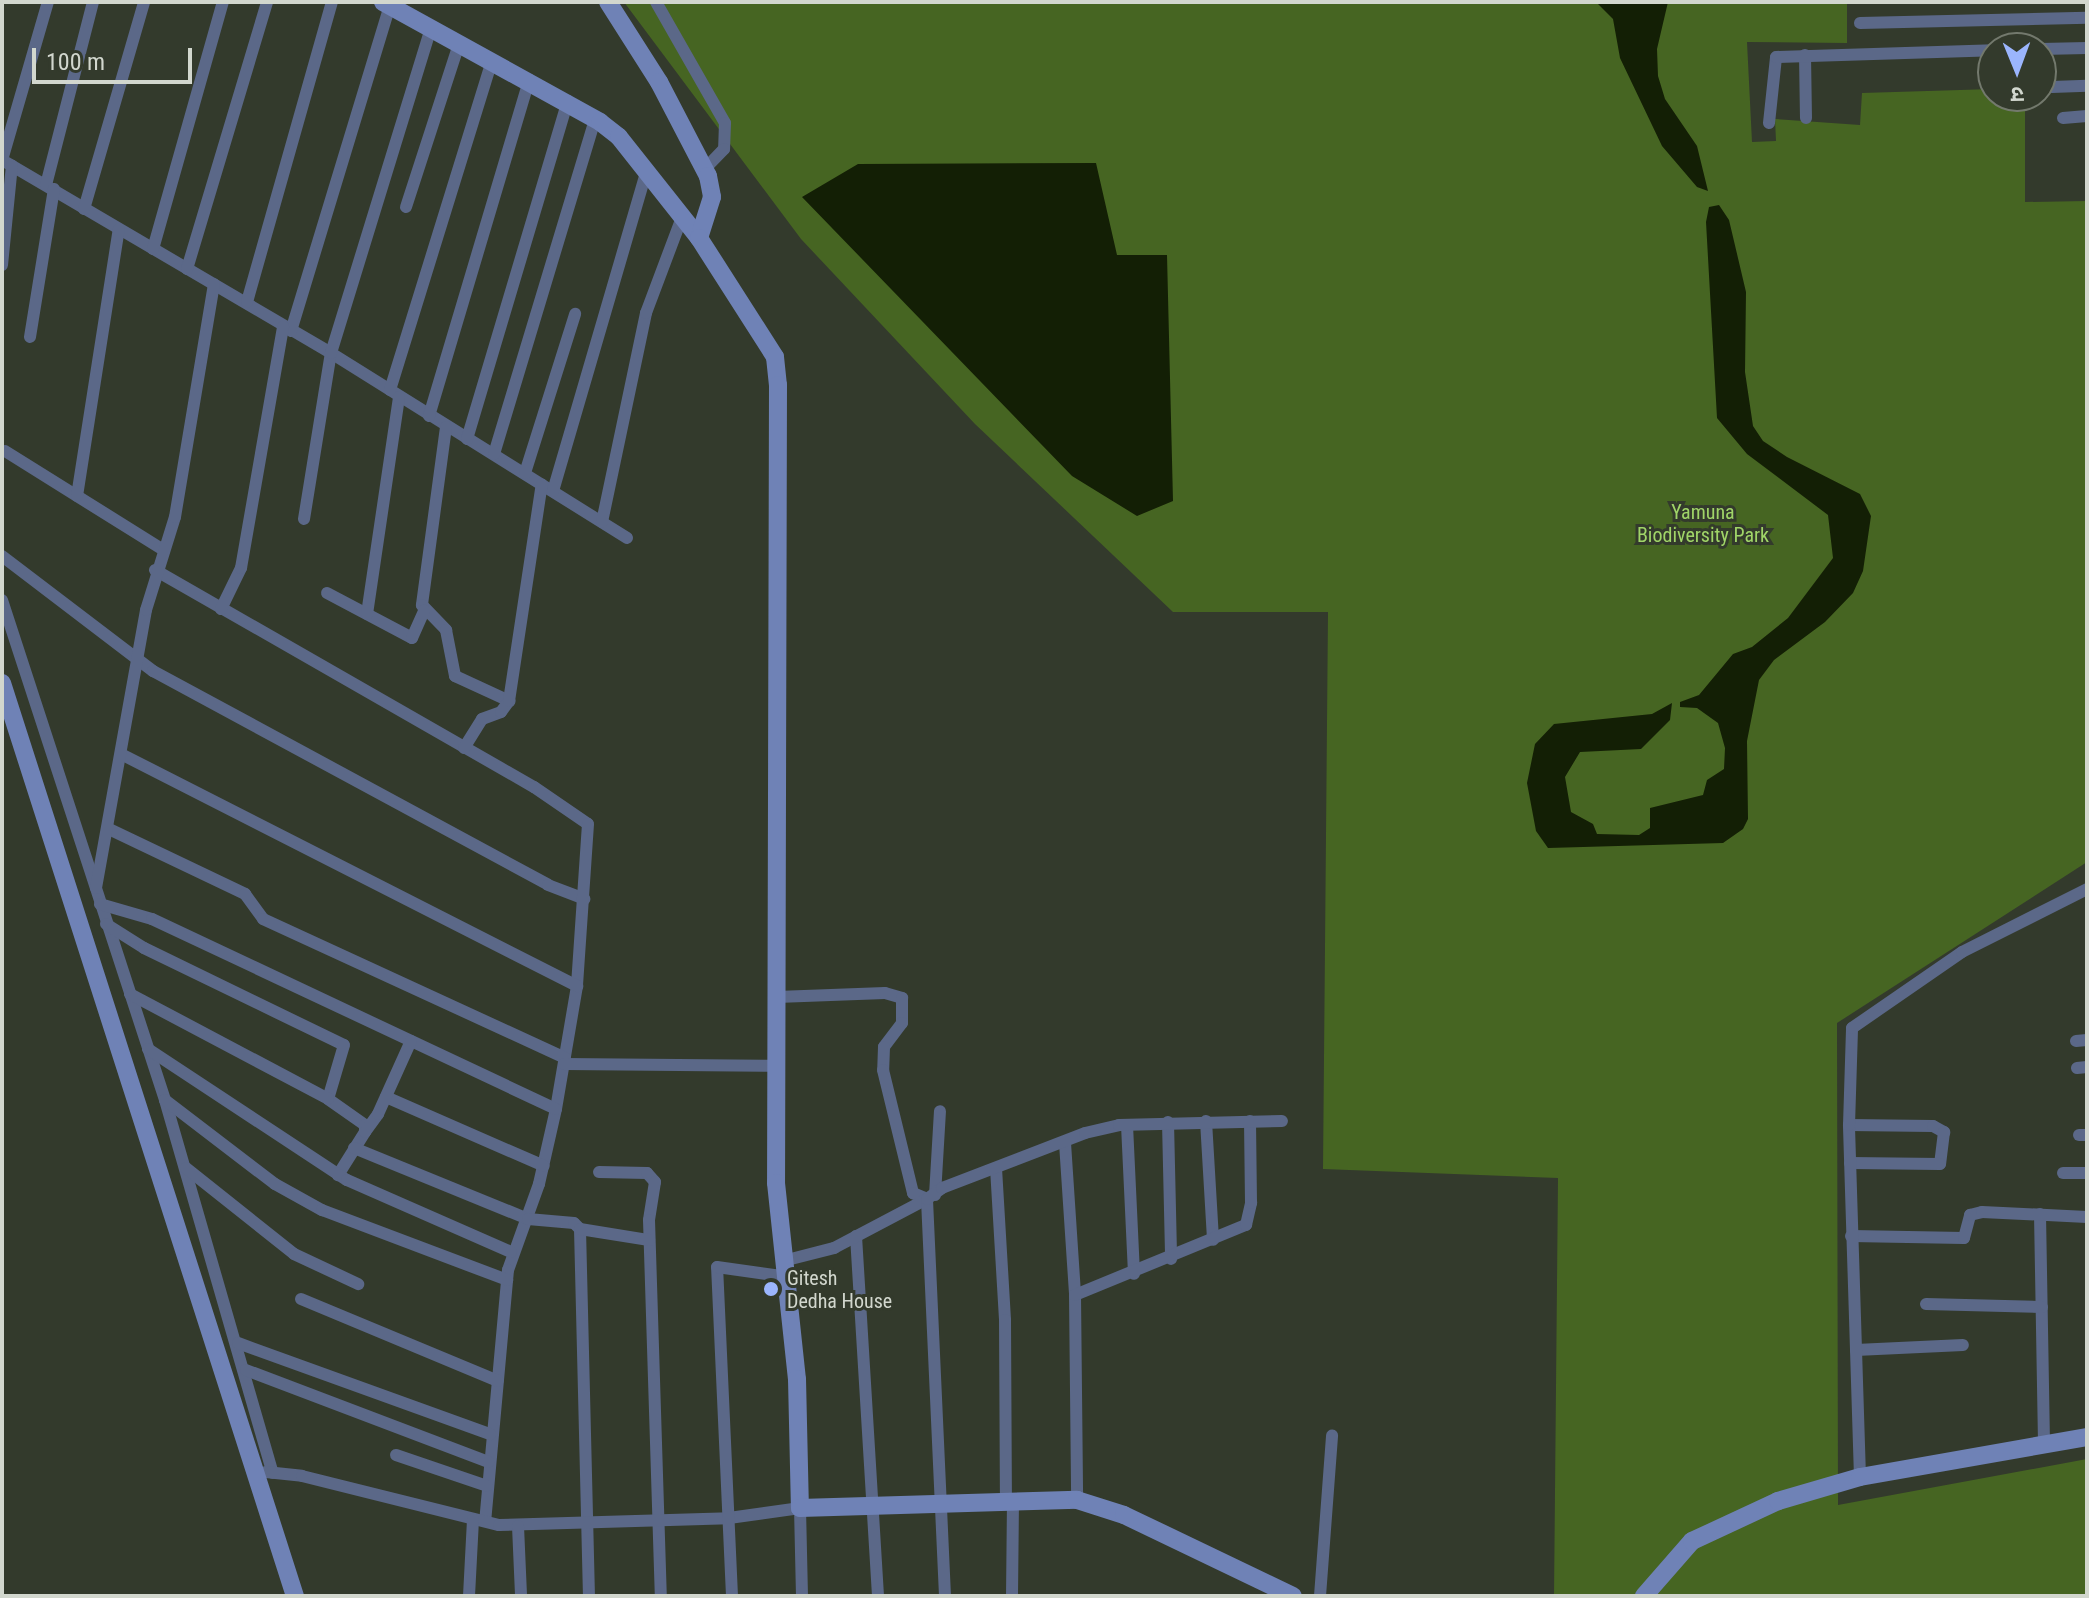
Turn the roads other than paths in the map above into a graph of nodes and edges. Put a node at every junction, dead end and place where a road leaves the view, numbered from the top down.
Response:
1 (48, 2) edge
2 (93, 2) edge
3 (144, 2) edge
4 (223, 2) edge
5 (267, 2) edge
6 (332, 2) edge
7 (608, 2) edge
8 (656, 2) edge
9 (386, 4) edge
10 (2087, 18) edge
11 (1860, 23) dead end
12 (431, 27) junction
13 (459, 44) junction
14 (2087, 48) edge
15 (2057, 49) edge
16 (1977, 50) edge
17 (1805, 55) junction
18 (492, 60) junction
19 (529, 80) junction
20 (2087, 86) edge
21 (2057, 87) edge
22 (568, 101) junction
23 (2087, 116) edge
24 (1806, 118) dead end
25 (2063, 118) dead end
26 (595, 119) junction
27 (1769, 123) dead end
28 (6, 162) edge
29 (704, 170) junction
30 (646, 173) junction
31 (50, 187) junction
32 (406, 207) dead end
33 (84, 209) junction
34 (681, 220) junction
35 (119, 229) junction
36 (699, 238) junction
37 (153, 249) junction
38 (2, 265) edge
39 (187, 269) junction
40 (214, 284) junction
41 (247, 302) junction
42 (575, 314) dead end
43 (287, 329) junction
44 (30, 337) dead end
45 (331, 353) junction
46 (395, 393) junction
47 (429, 416) junction
48 (446, 427) junction
49 (467, 439) junction
50 (5, 451) dead end
51 (494, 454) junction
52 (525, 473) junction
53 (548, 488) junction
54 (77, 496) junction
55 (304, 519) dead end
56 (602, 522) junction
57 (627, 538) dead end
58 (162, 549) junction
59 (2, 556) edge
60 (155, 570) junction
61 (327, 593) dead end
62 (2, 600) edge
63 (221, 609) junction
64 (424, 611) junction
65 (367, 614) junction
66 (139, 659) junction
67 (2, 683) edge
68 (509, 701) junction
69 (464, 748) junction
70 (121, 754) junction
71 (109, 829) junction
72 (2087, 889) edge
73 (98, 898) junction
74 (584, 899) junction
75 (106, 924) junction
76 (577, 986) junction
77 (130, 994) junction
78 (777, 997) junction
79 (411, 1041) junction
80 (148, 1049) junction
81 (564, 1061) junction
82 (778, 1066) junction
83 (386, 1097) junction
84 (328, 1099) junction
85 (165, 1100) junction
86 (556, 1109) junction
87 (940, 1111) dead end
88 (1206, 1121) junction
89 (1250, 1121) junction
90 (1282, 1121) dead end
91 (1168, 1122) junction
92 (1127, 1125) junction
93 (1849, 1125) junction
94 (365, 1132) junction
95 (1065, 1143) junction
96 (354, 1148) junction
97 (1850, 1163) junction
98 (544, 1166) junction
99 (186, 1168) junction
100 (996, 1168) junction
101 (599, 1172) dead end
102 (2063, 1173) dead end
103 (2087, 1173) edge
104 (338, 1175) junction
105 (931, 1197) junction
106 (2040, 1214) junction
107 (2087, 1217) edge
108 (528, 1219) junction
109 (580, 1229) junction
110 (856, 1236) junction
111 (1851, 1236) junction
112 (649, 1240) junction
113 (1213, 1240) junction
114 (511, 1252) junction
115 (1171, 1259) junction
116 (788, 1268) junction
117 (1134, 1274) junction
118 (507, 1280) junction
119 (358, 1284) dead end
120 (1075, 1295) junction
121 (301, 1299) dead end
122 (1926, 1304) dead end
123 (2042, 1307) junction
124 (238, 1343) junction
125 (1963, 1345) dead end
126 (1856, 1350) junction
127 (246, 1370) junction
128 (498, 1381) junction
129 (490, 1434) junction
130 (1332, 1435) dead end
131 (2087, 1437) edge
132 (2044, 1445) junction
133 (396, 1455) dead end
134 (488, 1462) junction
135 (264, 1473) junction
136 (1860, 1477) junction
137 (487, 1486) junction
138 (1009, 1500) junction
139 (1077, 1500) junction
140 (944, 1503) junction
141 (874, 1504) junction
142 (800, 1508) junction
143 (729, 1518) junction
144 (479, 1520) junction
145 (588, 1521) junction
146 (660, 1521) junction
147 (518, 1526) junction
148 (1285, 1594) edge
149 (295, 1596) edge
150 (469, 1596) edge
151 (521, 1596) edge
152 (589, 1596) edge
153 (661, 1596) edge
154 (732, 1596) edge
155 (802, 1596) edge
156 (878, 1596) edge
157 (945, 1596) edge
158 (1012, 1596) edge
159 (1320, 1596) edge
160 (1644, 1596) edge

1 - 28 street
2 - 31 street
3 - 33 street
4 - 37 street
5 - 39 street
6 - 41 street
7 - 29 street
8 - 29 street
9 - 12 street
9 - 43 street
10 - 11 street
12 - 13 street
12 - 45 street
13 - 18 street
13 - 32 street
14 - 15 street
16 - 17 street
17 - 24 street
17 - 27 street
18 - 19 street
18 - 46 street
19 - 22 street
19 - 47 street
20 - 21 street
22 - 26 street
22 - 49 street
23 - 25 street
26 - 30 street
26 - 51 street
28 - 31 street
28 - 38 street
29 - 36 street
30 - 34 street
30 - 53 street
31 - 33 street
31 - 44 street
33 - 35 street
34 - 36 street
34 - 56 street
35 - 37 street
35 - 54 street
36 - 78 street
37 - 39 street
39 - 40 street
40 - 41 street
40 - 58 street
41 - 43 street
42 - 52 street
43 - 45 street
43 - 63 street
45 - 46 street
45 - 55 street
46 - 47 street
46 - 65 street
47 - 48 street
48 - 49 street
48 - 64 street
49 - 51 street
50 - 54 street
51 - 52 street
52 - 53 street
53 - 56 street
53 - 68 street
54 - 58 street
56 - 57 street
58 - 60 street
59 - 66 street
60 - 63 street
60 - 66 street
61 - 65 street
62 - 73 street
63 - 69 street
64 - 65 street
64 - 68 street
66 - 70 street
66 - 74 street
67 - 135 street
68 - 69 street
69 - 74 street
70 - 71 street
70 - 76 street
71 - 73 street
71 - 81 street
72 - 93 street
73 - 75 street
73 - 79 street
74 - 76 street
75 - 77 street
75 - 84 street
76 - 81 street
77 - 80 street
77 - 84 street
78 - 82 street
78 - 105 street
79 - 83 street
79 - 86 street
80 - 85 street
80 - 104 street
81 - 82 street
81 - 86 street
82 - 116 street
83 - 94 street
83 - 98 street
84 - 94 street
85 - 99 street
85 - 118 street
86 - 98 street
87 - 105 street
88 - 89 street
88 - 91 street
88 - 113 street
89 - 90 street
89 - 113 street
91 - 92 street
91 - 115 street
92 - 95 street
92 - 117 street
93 - 97 street
93 - 97 street
94 - 96 street
95 - 100 street
95 - 120 street
96 - 104 street
96 - 108 street
97 - 111 street
98 - 108 street
99 - 119 street
99 - 124 street
100 - 105 street
100 - 138 street
101 - 112 street
102 - 103 street
104 - 114 street
105 - 110 street
105 - 140 street
106 - 107 street
106 - 111 street
106 - 123 street
108 - 109 street
108 - 114 street
109 - 112 street
109 - 145 street
110 - 116 street
110 - 141 street
111 - 126 street
112 - 146 street
113 - 115 street
114 - 118 street
115 - 117 street
116 - 142 street
116 - 143 street
117 - 120 street
118 - 128 street
120 - 139 street
121 - 128 street
122 - 123 street
123 - 132 street
124 - 127 street
124 - 129 street
125 - 126 street
126 - 136 street
127 - 134 street
127 - 135 street
128 - 129 street
129 - 134 street
130 - 159 street
131 - 132 street
132 - 136 street
133 - 137 street
134 - 137 street
135 - 144 street
135 - 149 street
136 - 160 street
137 - 144 street
138 - 139 street
138 - 140 street
138 - 158 street
139 - 148 street
140 - 141 street
140 - 157 street
141 - 142 street
141 - 156 street
142 - 143 street
142 - 155 street
143 - 146 street
143 - 154 street
144 - 147 street
144 - 150 street
145 - 146 street
145 - 147 street
145 - 152 street
146 - 153 street
147 - 151 street

